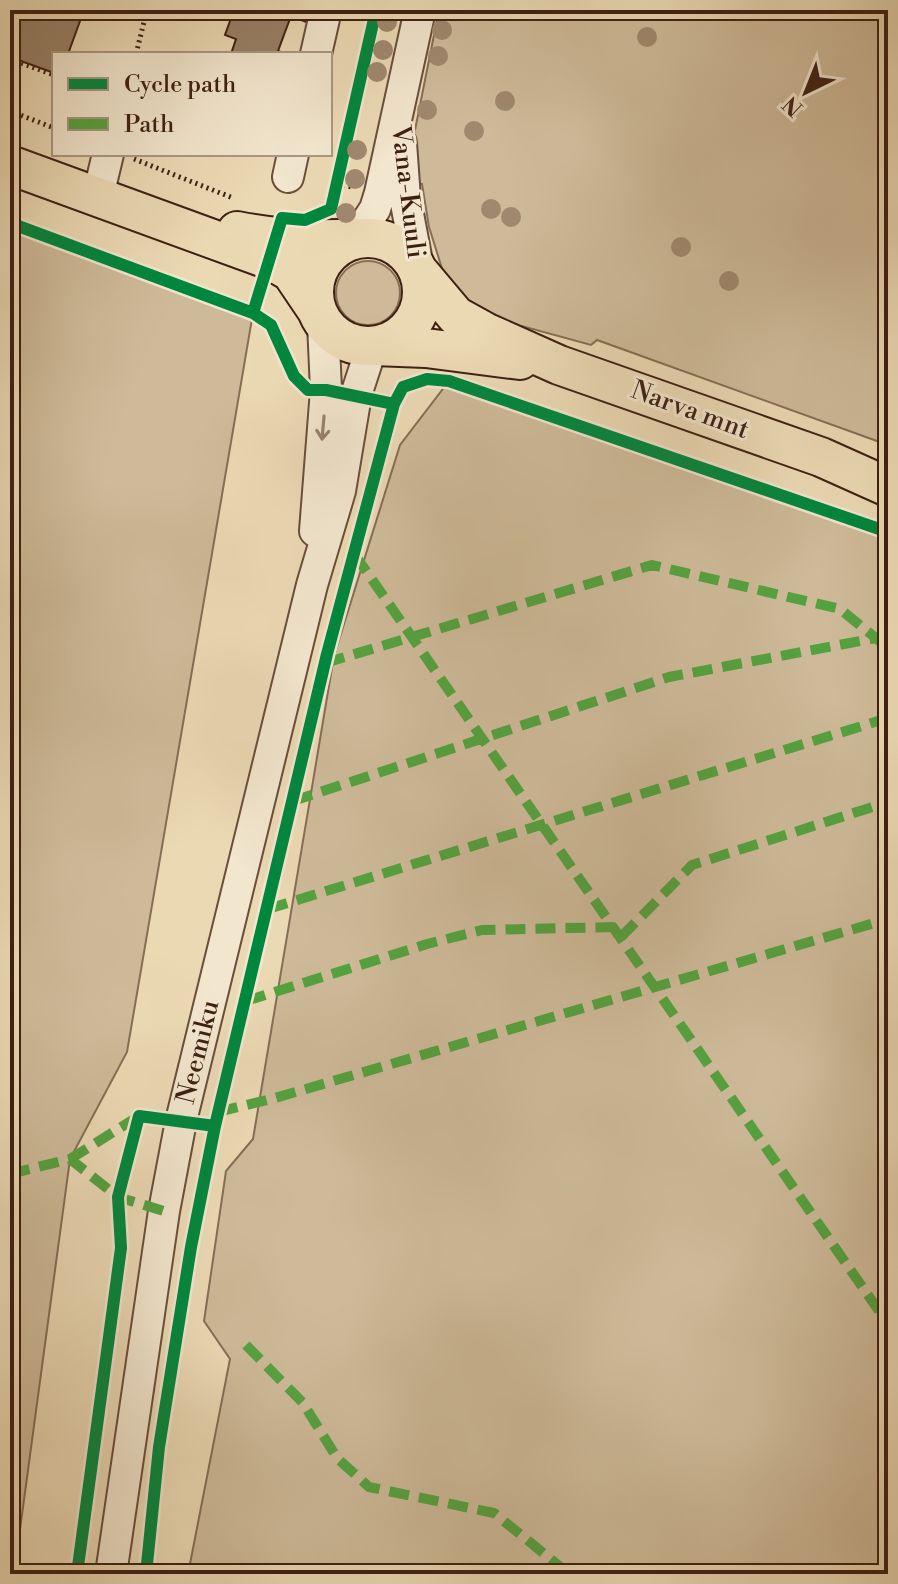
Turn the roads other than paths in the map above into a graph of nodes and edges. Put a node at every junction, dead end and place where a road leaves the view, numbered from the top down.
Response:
1 (326, 10) edge
2 (420, 10) edge
3 (316, 52) edge
4 (398, 113) junction
5 (108, 156) edge
6 (10, 165) edge
7 (98, 196) junction
8 (148, 214) junction
9 (356, 238) junction
10 (419, 272) junction
11 (320, 316) junction
12 (372, 346) junction
13 (559, 365) junction
14 (821, 457) junction
15 (888, 474) edge
16 (888, 487) edge
17 (312, 585) junction
18 (111, 1574) edge

1 - 3 street
2 - 4 street, Vana-Kuuli
4 - 9 street, Vana-Kuuli
4 - 10 street, Vana-Kuuli
5 - 7 street
6 - 7 main road
7 - 8 main road
8 - 9 main road
8 - 11 main road
9 - 10 main road
9 - 11 main road
10 - 12 main road
10 - 13 main road, Narva mnt
11 - 12 main road
11 -> 17 street, Neemiku
12 - 13 main road, Narva mnt
12 - 17 street, Neemiku
13 - 14 main road, Narva mnt
14 - 15 main road, Narva mnt
14 - 16 main road, Narva mnt
17 - 18 street, Neemiku

